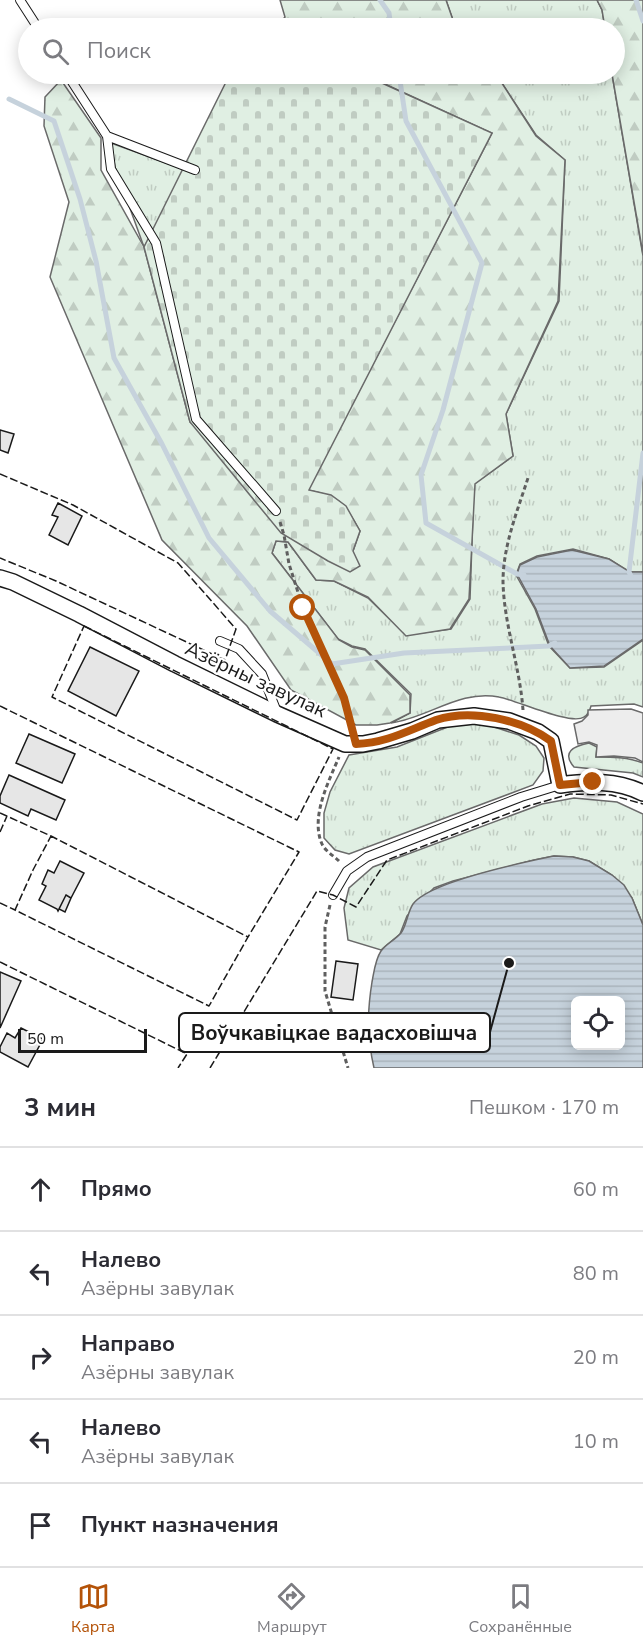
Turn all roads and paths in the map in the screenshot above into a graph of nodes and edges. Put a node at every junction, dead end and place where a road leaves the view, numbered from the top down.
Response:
1 (20, 0) edge
2 (32, 18) edge
3 (73, 84) edge
4 (107, 136) junction
5 (195, 170) dead end
6 (528, 478) dead end
7 (276, 511) joint
8 (0, 578) edge
9 (220, 642) dead end
10 (277, 714) junction
11 (524, 727) junction
12 (350, 744) junction
13 (560, 785) junction
14 (643, 793) edge
15 (347, 871) junction
16 (333, 895) joint
17 (348, 1068) edge

1 - 2 lane
3 - 4 lane
4 - 5 lane
4 - 7 lane
6 - 11 path
7 - 12 path
8 - 10 street, Азёрны завулак
9 - 10 lane
10 - 12 street, Азёрны завулак
11 - 12 street
11 - 13 street
12 - 15 path
13 - 14 street
13 - 15 lane
15 - 16 lane
16 - 17 path

